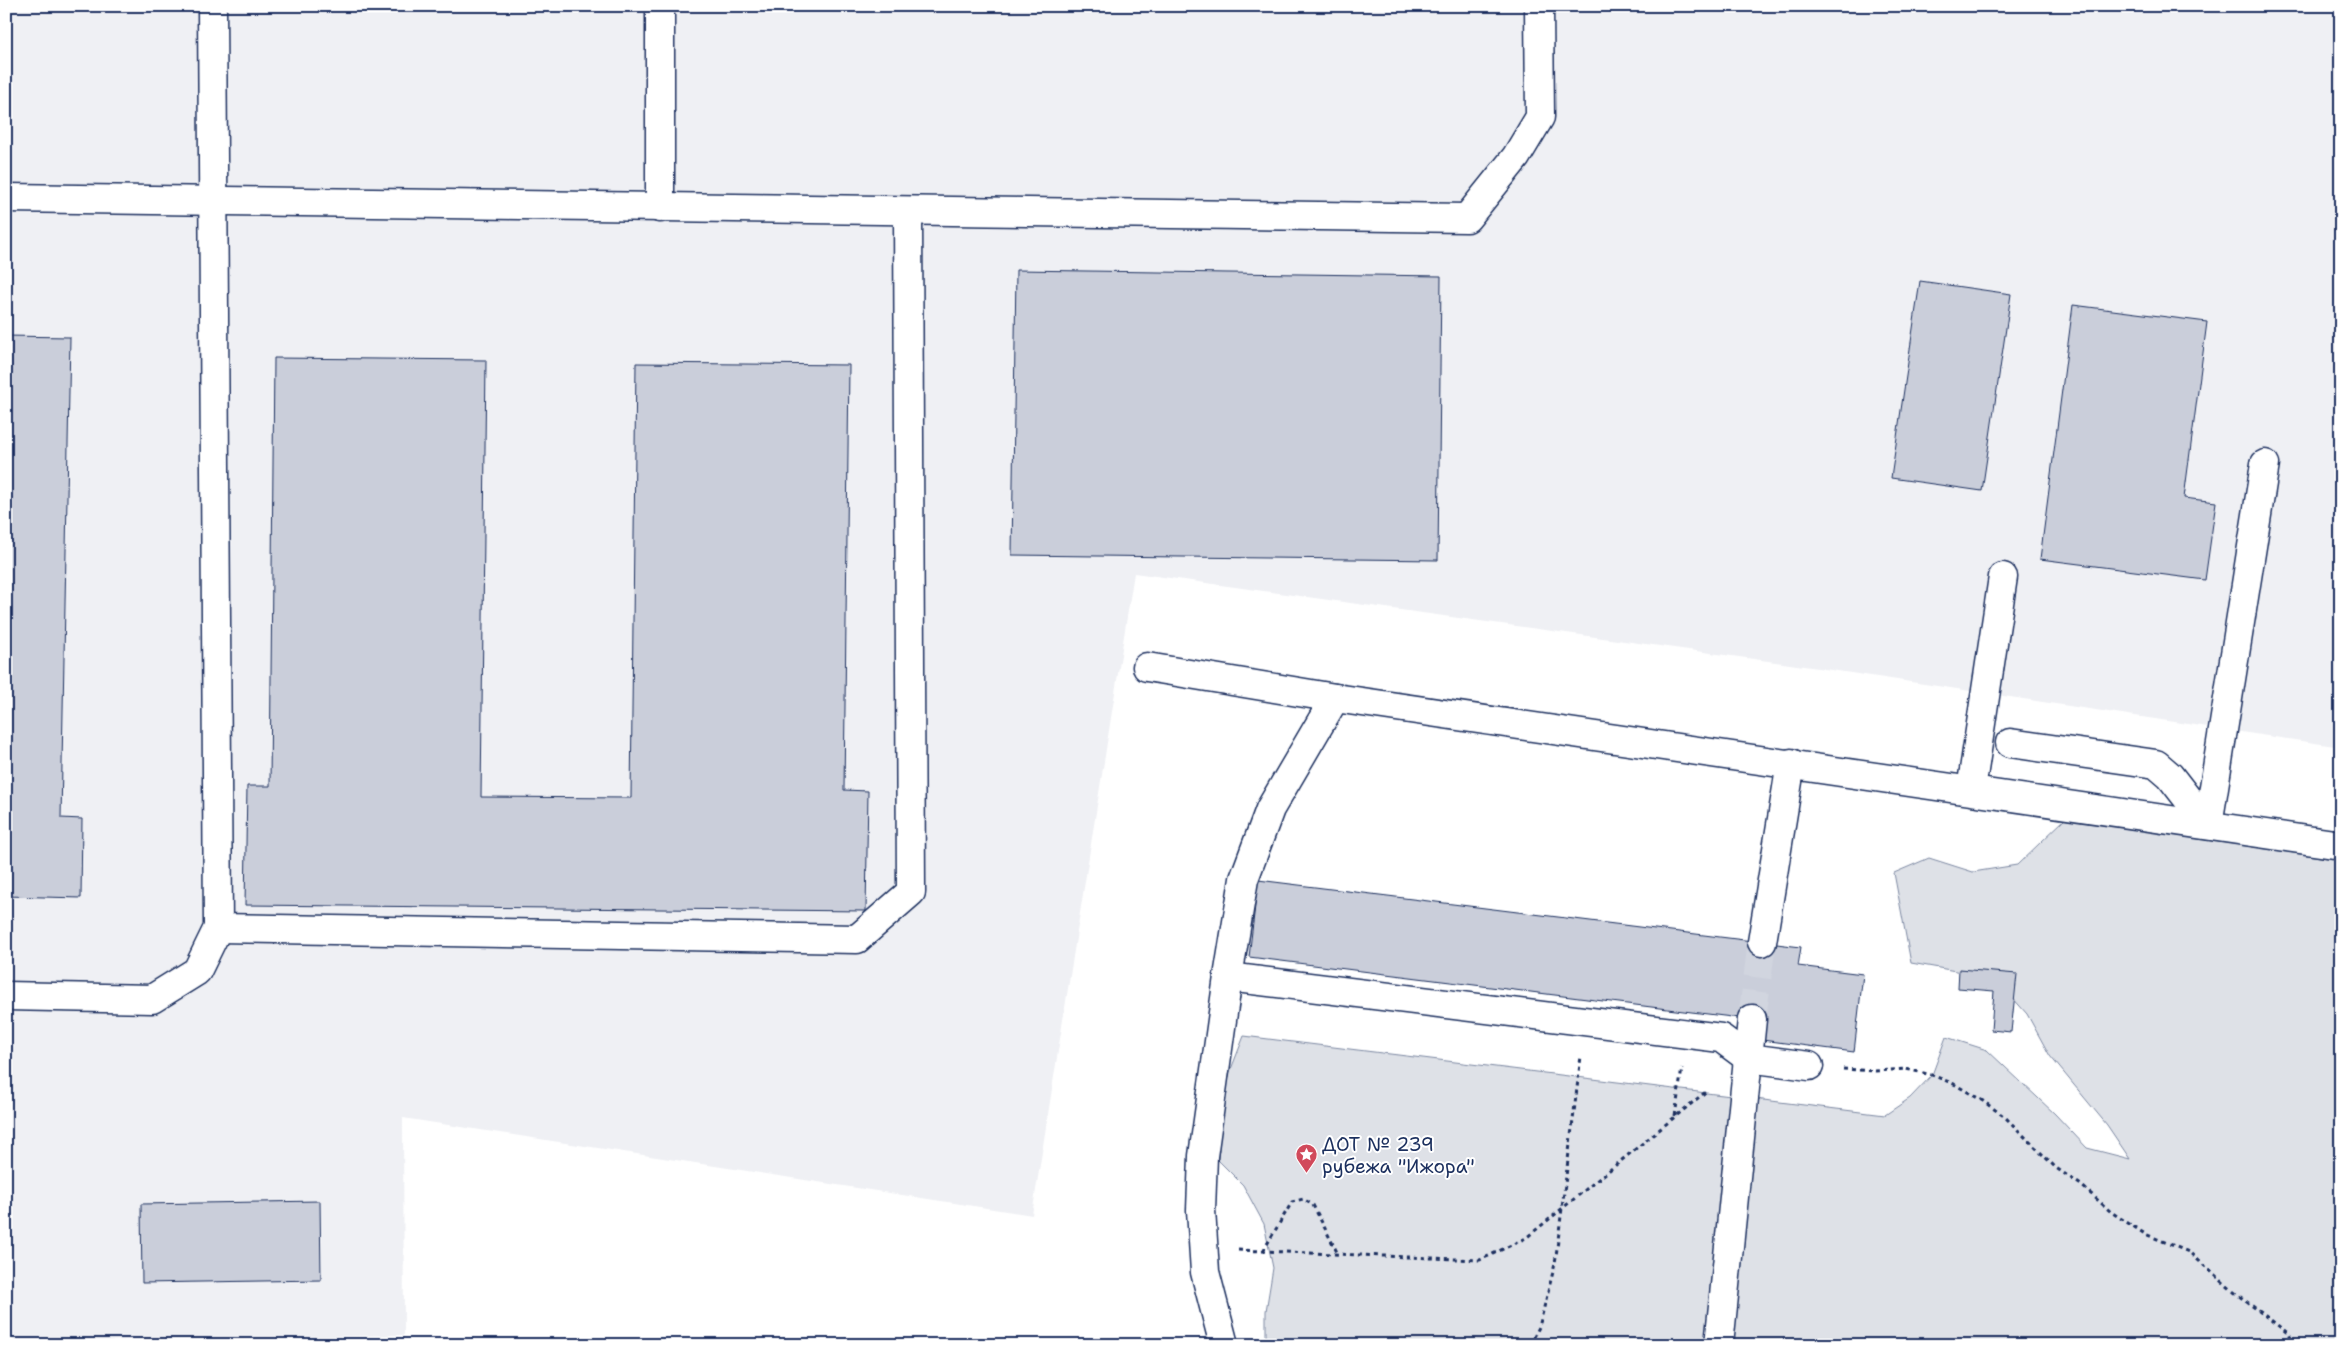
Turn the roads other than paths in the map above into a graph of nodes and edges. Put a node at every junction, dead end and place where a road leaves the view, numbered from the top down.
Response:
1 (212, 6) edge
2 (660, 6) edge
3 (1539, 6) edge
4 (6, 198) edge
5 (214, 200) junction
6 (660, 208) junction
7 (908, 211) junction
8 (2265, 464) dead end
9 (2004, 577) dead end
10 (1147, 667) dead end
11 (1335, 698) junction
12 (2010, 743) dead end
13 (1791, 763) junction
14 (1971, 790) junction
15 (2208, 825) junction
16 (2341, 845) edge
17 (218, 928) junction
18 (1762, 942) tunnel mouth
19 (1228, 977) junction
20 (6, 996) edge
21 (1752, 1019) tunnel mouth
22 (1748, 1058) junction
23 (1809, 1066) road end
24 (1224, 1345) edge
25 (1719, 1345) edge

1 - 5 lane
2 - 6 lane
3 - 7 lane
4 - 5 lane
5 - 6 lane
5 - 17 lane
6 - 7 lane
7 - 17 lane
8 - 15 lane
9 - 14 lane
10 - 11 lane
11 - 13 lane
11 - 19 lane
12 - 15 lane
13 - 14 lane
13 - 18 lane
14 - 15 lane
15 - 16 lane
17 - 20 lane
19 - 22 lane
19 - 24 lane
21 - 22 lane
22 - 23 lane
22 - 25 lane

